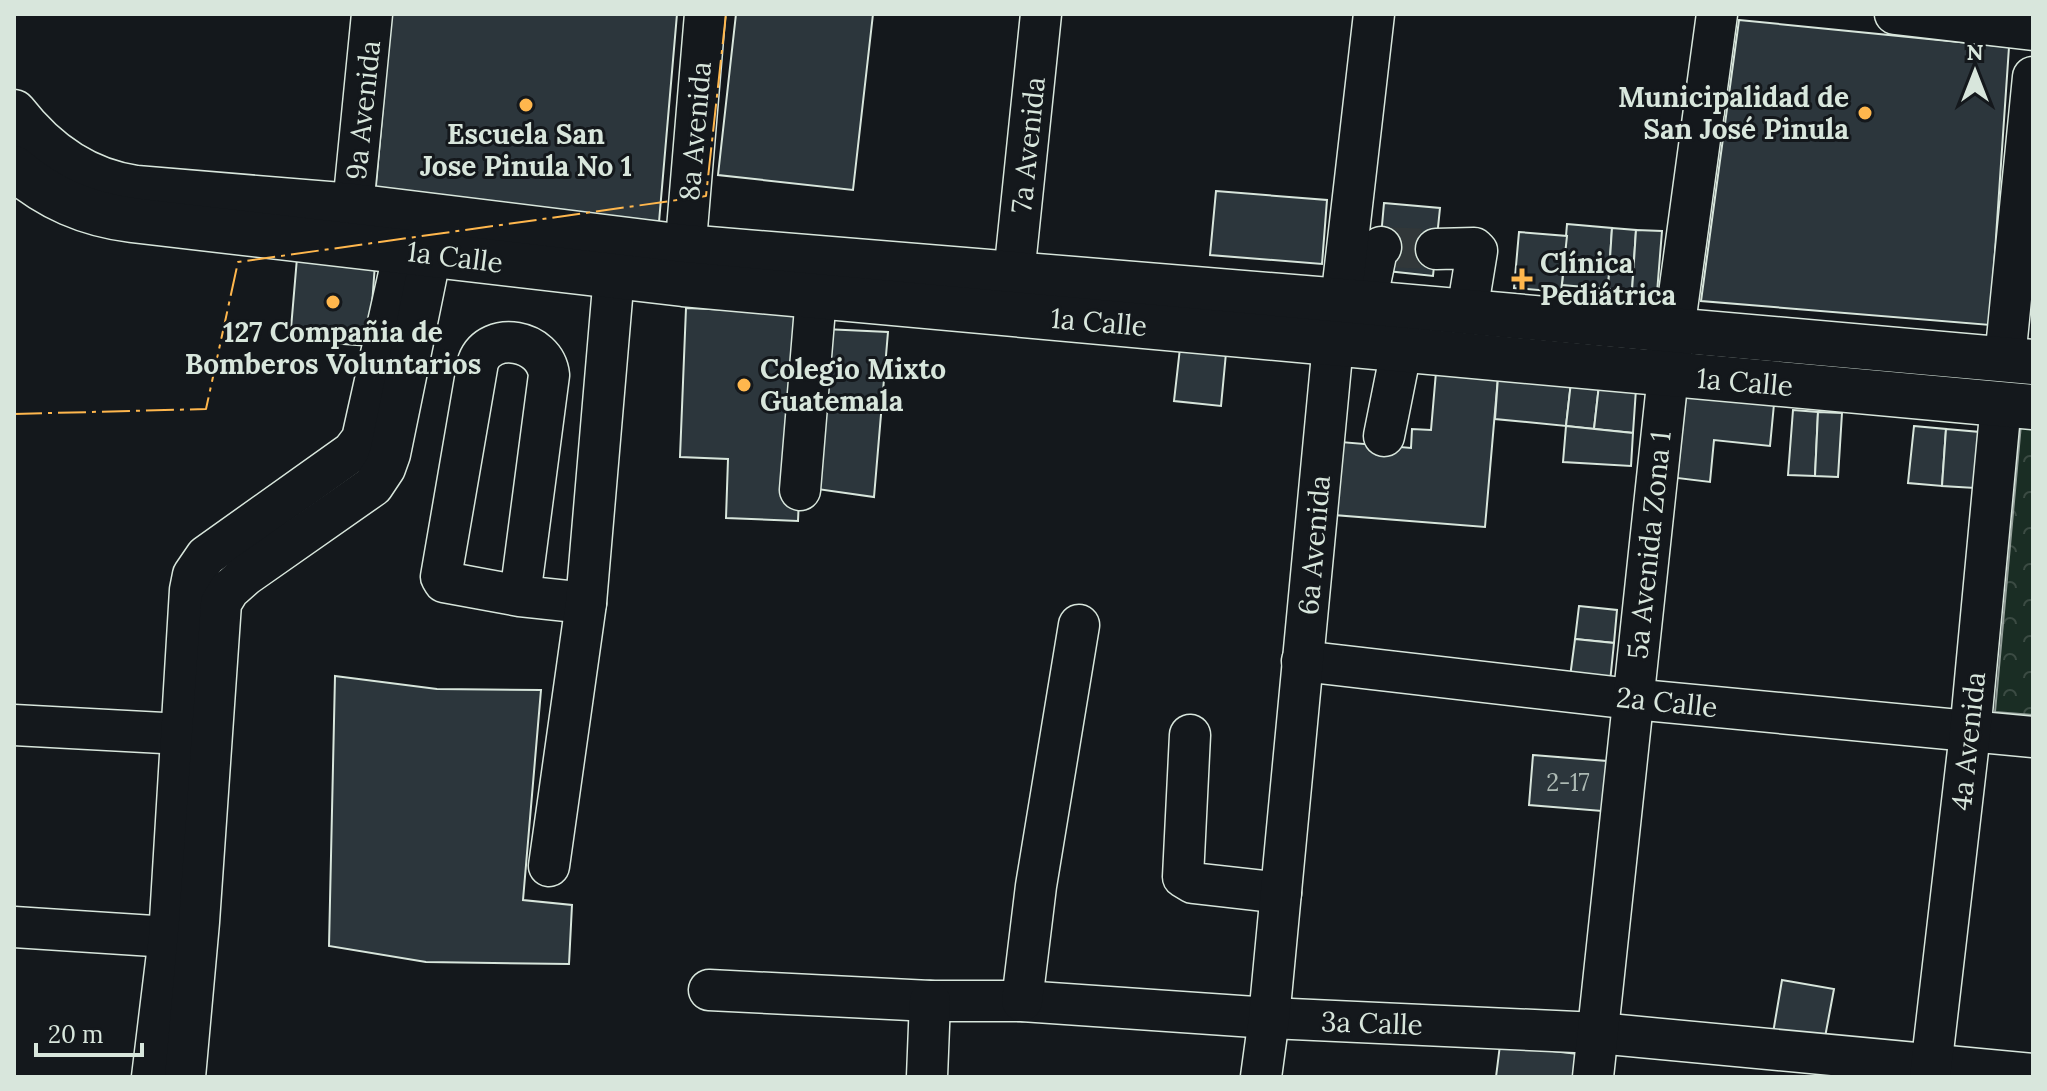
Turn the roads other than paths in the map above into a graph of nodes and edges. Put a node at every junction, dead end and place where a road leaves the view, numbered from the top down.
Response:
1 (372, 14) edge
2 (705, 14) edge
3 (1041, 14) edge
4 (1374, 14) edge
5 (1717, 14) edge
6 (1895, 14) edge
7 (2033, 30) edge
8 (2033, 77) edge
9 (14, 112) edge
10 (14, 168) edge
11 (353, 206) junction
12 (169, 207) junction
13 (1381, 247) dead end
14 (1436, 249) tunnel mouth
15 (417, 252) junction
16 (684, 265) junction
17 (614, 275) junction
18 (1014, 275) junction
19 (818, 277) junction
20 (1354, 302) junction
21 (1467, 312) junction
22 (1676, 331) junction
23 (1333, 344) junction
24 (1401, 351) junction
25 (2019, 360) edge
26 (1668, 375) junction
27 (2017, 405) edge
28 (1384, 436) dead end
29 (800, 490) dead end
30 (520, 596) junction
31 (586, 603) junction
32 (1079, 625) dead end
33 (1302, 661) junction
34 (1632, 699) junction
35 (14, 725) edge
36 (1970, 733) junction
37 (182, 734) junction
38 (1190, 735) dead end
39 (2033, 737) edge
40 (549, 866) dead end
41 (1281, 893) junction
42 (14, 927) edge
43 (183, 940) junction
44 (709, 990) dead end
45 (930, 1001) junction
46 (1022, 1001) junction
47 (1269, 1018) junction
48 (1598, 1033) junction
49 (1931, 1071) edge
50 (2033, 1074) edge
51 (152, 1077) edge
52 (185, 1077) edge
53 (927, 1077) edge
54 (1261, 1077) edge
55 (1593, 1077) edge

1 - 11 street, 9a Avenida
2 - 16 street, 8a Avenida
3 - 18 street, 7a Avenida
4 - 20 street, 6a Avenida
5 - 22 street, 5a Avenida Zona 1
6 - 7 street
8 - 25 street
9 - 12 main road
10 - 12 main road
11 - 12 main road, 1a Calle
11 - 16 main road, 1a Calle
12 - 15 main road, 1a Calle
13 - 20 street
14 - 21 street
15 - 17 main road, 1a Calle
15 - 37 street
15 - 43 street
16 - 17 main road, 1a Calle
16 - 19 main road, 1a Calle
17 - 31 street
18 - 19 main road, 1a Calle
18 - 20 main road, 1a Calle
19 - 23 main road, 1a Calle
19 - 29 street
20 - 21 main road, 1a Calle
20 - 23 street, 6a Avenida
21 - 22 main road, 1a Calle
22 - 25 main road, 1a Calle
22 - 26 street, 5a Avenida Zona 1
23 - 24 main road, 1a Calle
23 - 33 street, 6a Avenida
24 - 26 main road, 1a Calle
24 - 28 street
26 - 27 main road, 1a Calle
26 - 34 street, 5a Avenida Zona 1
27 - 36 street, 4a Avenida
30 - 30 street
30 - 31 street
31 - 40 street
32 - 46 street
33 - 34 street, 2a Calle
33 - 41 street, 6a Avenida
34 - 36 street, 2a Calle
34 - 48 street, 5a Avenida Zona 1
35 - 37 street
36 - 39 street, 2a Calle
36 - 49 street, 4a Avenida
37 - 43 street
38 - 41 street
41 - 47 street, 6a Avenida
42 - 43 street
43 - 51 street
43 - 52 street
44 - 45 street, 3a Calle
45 - 46 street, 3a Calle
45 - 53 street
46 - 47 street, 3a Calle
47 - 48 street, 3a Calle
47 - 54 street, 6a Avenida
48 - 49 street, 3a Calle
48 - 55 street, 5a Avenida Zona 1
49 - 50 street, 3a Calle

